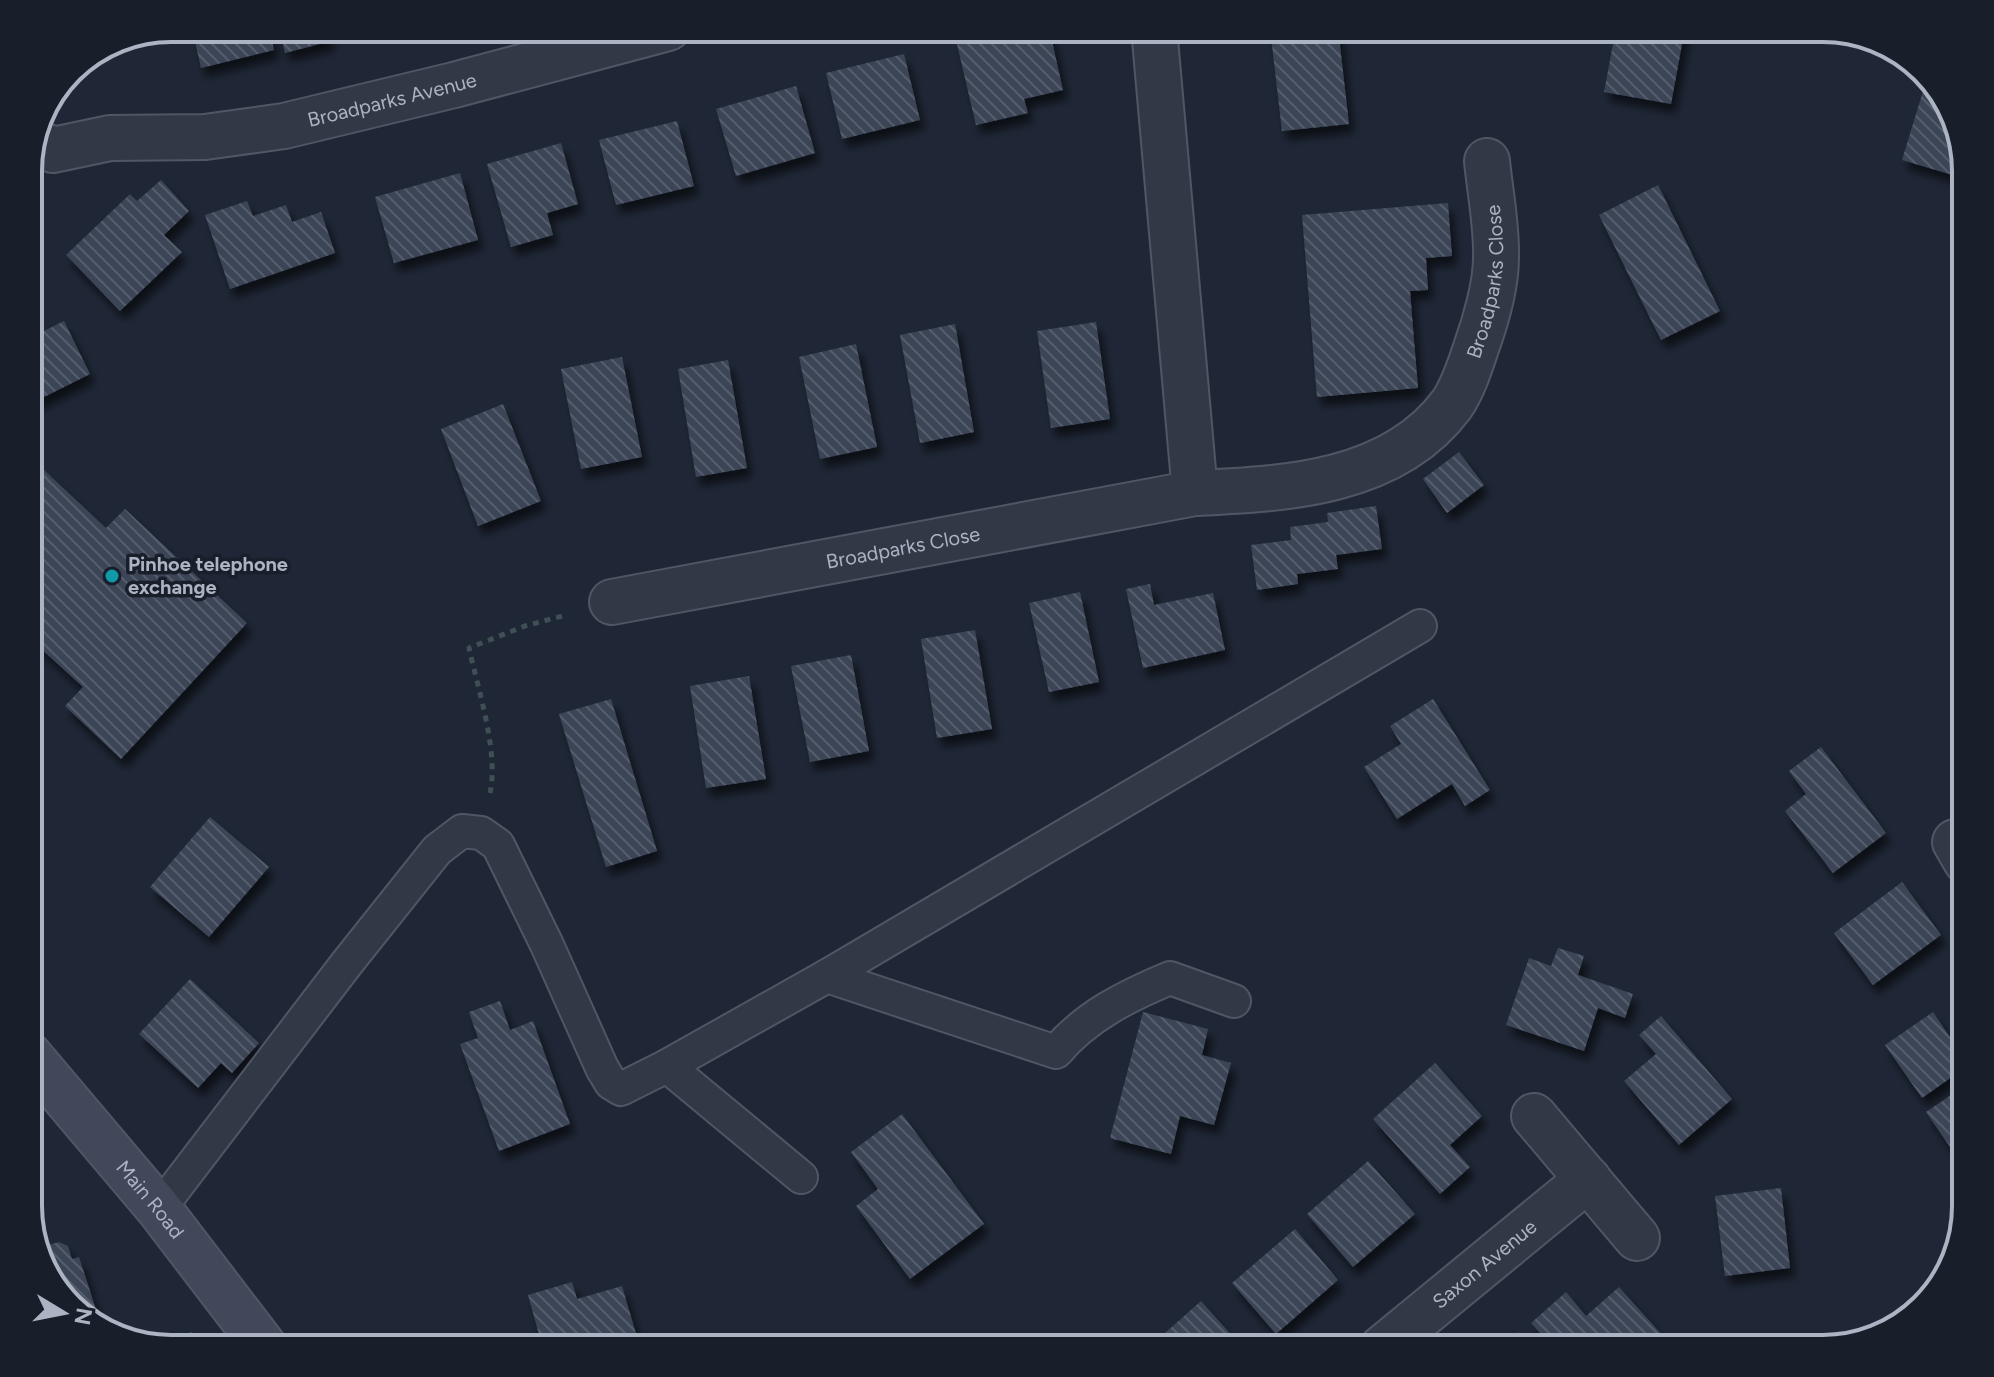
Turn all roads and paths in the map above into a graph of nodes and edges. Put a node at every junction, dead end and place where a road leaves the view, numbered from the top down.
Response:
1 (615, 42) edge
2 (1155, 42) edge
3 (45, 146) edge
4 (1487, 161) dead end
5 (1195, 493) junction
6 (612, 602) joint
7 (1420, 626) dead end
8 (481, 833) junction
9 (827, 976) junction
10 (1234, 1001) dead end
11 (667, 1066) junction
12 (42, 1071) edge
13 (1534, 1116) dead end
14 (801, 1177) dead end
15 (1588, 1179) junction
16 (159, 1209) junction
17 (1637, 1238) dead end
18 (255, 1335) edge
19 (1398, 1335) edge

1 - 3 street, Broadparks Avenue
2 - 5 street
4 - 5 street, Broadparks Close
5 - 6 street, Broadparks Close
6 - 8 path
7 - 9 lane
8 - 11 lane
8 - 16 lane
9 - 10 lane
9 - 11 lane
11 - 14 lane
12 - 16 main road, Main Road
13 - 15 street
15 - 17 street
15 - 19 street, Saxon Avenue
16 - 18 main road, Main Road

